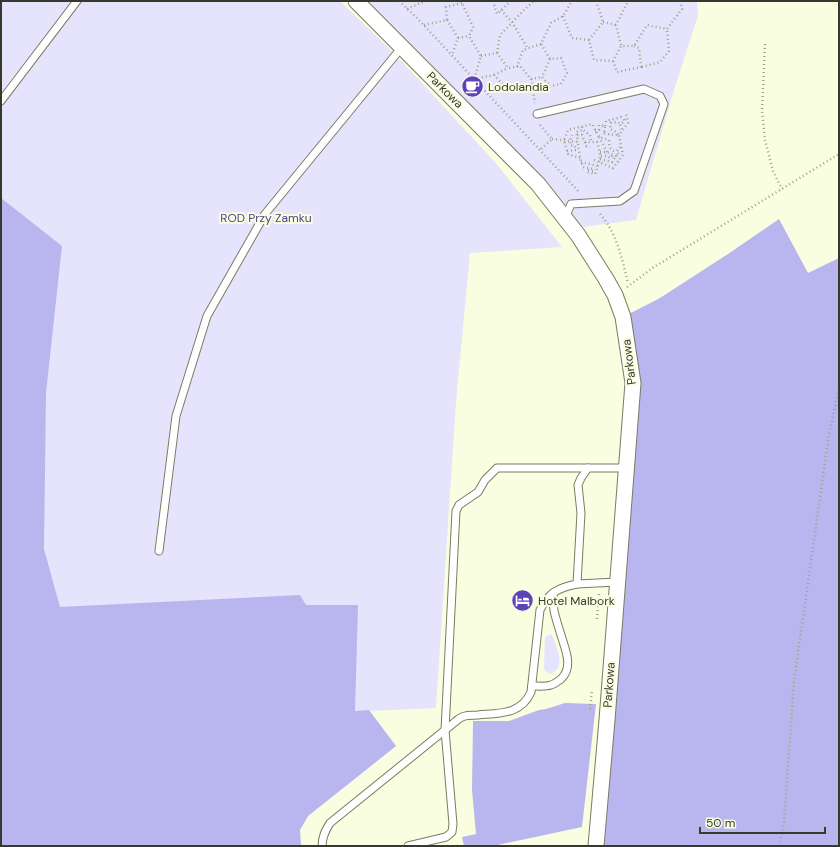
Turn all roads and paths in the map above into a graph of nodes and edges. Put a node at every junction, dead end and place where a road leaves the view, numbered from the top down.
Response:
1 (77, 1) edge
2 (356, 1) edge
3 (399, 1) edge
4 (425, 1) edge
5 (493, 1) edge
6 (511, 1) edge
7 (534, 1) edge
8 (572, 1) edge
9 (596, 1) edge
10 (628, 1) edge
11 (680, 1) edge
12 (461, 2) edge
13 (407, 9) junction
14 (501, 10) junction
15 (563, 16) junction
16 (447, 20) junction
17 (512, 22) junction
18 (603, 22) junction
19 (616, 25) junction
20 (424, 26) junction
21 (667, 29) junction
22 (469, 36) junction
23 (458, 38) junction
24 (589, 40) junction
25 (541, 44) junction
26 (765, 44) dead end
27 (621, 46) junction
28 (634, 46) junction
29 (402, 47) junction
30 (528, 48) junction
31 (497, 53) junction
32 (452, 55) junction
33 (481, 56) junction
34 (550, 58) junction
35 (613, 61) junction
36 (517, 67) junction
37 (641, 67) junction
38 (508, 68) junction
39 (494, 75) junction
40 (542, 76) junction
41 (531, 79) junction
42 (474, 80) junction
43 (551, 86) junction
44 (532, 90) junction
45 (1, 101) edge
46 (537, 114) junction
47 (626, 114) dead end
48 (610, 122) junction
49 (615, 122) junction
50 (620, 124) junction
51 (605, 126) junction
52 (616, 127) dead end
53 (582, 128) junction
54 (595, 131) junction
55 (622, 131) junction
56 (604, 133) junction
57 (572, 135) dead end
58 (577, 135) junction
59 (619, 136) junction
60 (599, 137) junction
61 (604, 138) junction
62 (552, 139) junction
63 (564, 140) junction
64 (570, 141) junction
65 (578, 142) junction
66 (585, 142) junction
67 (591, 142) junction
68 (621, 146) junction
69 (590, 147) dead end
70 (540, 150) junction
71 (567, 151) junction
72 (617, 151) junction
73 (600, 152) junction
74 (607, 152) junction
75 (839, 154) edge
76 (614, 155) junction
77 (580, 158) junction
78 (600, 159) junction
79 (594, 160) dead end
80 (581, 162) junction
81 (598, 166) junction
82 (782, 189) junction
83 (589, 203) junction
84 (565, 218) junction
85 (628, 285) junction
86 (615, 295) junction
87 (839, 388) edge
88 (588, 468) junction
89 (626, 468) junction
90 (159, 551) dead end
91 (617, 582) junction
92 (577, 584) junction
93 (553, 593) junction
94 (532, 686) junction
95 (444, 730) junction
96 (322, 846) edge
97 (408, 846) edge
98 (596, 846) edge
99 (779, 846) edge

1 - 45 lane
2 - 29 street, Parkowa
3 - 13 path
4 - 13 path
5 - 14 path
6 - 14 path
7 - 17 path
8 - 15 path
9 - 18 path
10 - 19 path
11 - 21 path
12 - 16 path
12 - 22 path
13 - 20 path
14 - 17 path
15 - 24 path
15 - 25 path
16 - 20 path
16 - 23 path
17 - 30 path
17 - 31 path
18 - 19 path
18 - 24 path
19 - 27 path
20 - 32 path
21 - 28 path
21 - 37 path
22 - 23 path
22 - 33 path
23 - 32 path
24 - 35 path
25 - 30 path
25 - 34 path
26 - 82 path
27 - 28 path
27 - 35 path
28 - 37 path
29 - 84 street, Parkowa
29 - 90 lane
30 - 36 path
31 - 33 path
31 - 38 path
32 - 42 path
33 - 42 path
34 - 40 path
34 - 43 path
35 - 37 path
36 - 38 path
36 - 41 path
38 - 39 path
39 - 42 path
39 - 44 path
40 - 41 path
40 - 43 path
41 - 44 path
42 - 70 path
43 - 44 path
44 - 46 path
46 - 62 path
46 - 83 lane
47 - 55 path
48 - 49 path
48 - 50 path
48 - 51 path
48 - 59 path
49 - 50 path
49 - 52 path
50 - 55 path
51 - 54 path
51 - 56 path
53 - 54 path
53 - 58 path
53 - 63 path
53 - 67 path
54 - 60 path
55 - 59 path
56 - 59 path
56 - 61 path
57 - 64 path
58 - 65 path
58 - 66 path
59 - 68 path
60 - 61 path
60 - 74 path
61 - 72 path
62 - 63 path
62 - 70 path
63 - 64 path
63 - 71 path
64 - 65 path
64 - 71 path
65 - 77 path
66 - 67 path
66 - 69 path
67 - 73 path
68 - 72 path
68 - 78 path
70 - 83 path
71 - 77 path
72 - 76 path
73 - 74 path
73 - 78 path
74 - 76 path
75 - 82 path
76 - 78 path
77 - 80 path
78 - 79 path
78 - 81 path
80 - 81 path
80 - 81 path
82 - 85 path
83 - 84 lane
83 - 85 path
84 - 86 street, Parkowa
85 - 86 path
86 - 89 street, Parkowa
87 - 99 path
88 - 89 lane
88 - 92 lane
88 - 95 lane
89 - 91 street, Parkowa
91 - 92 lane
91 - 98 street, Parkowa
92 - 93 lane
93 - 94 lane
93 - 94 lane
94 - 95 lane
95 - 96 lane
95 - 97 lane

